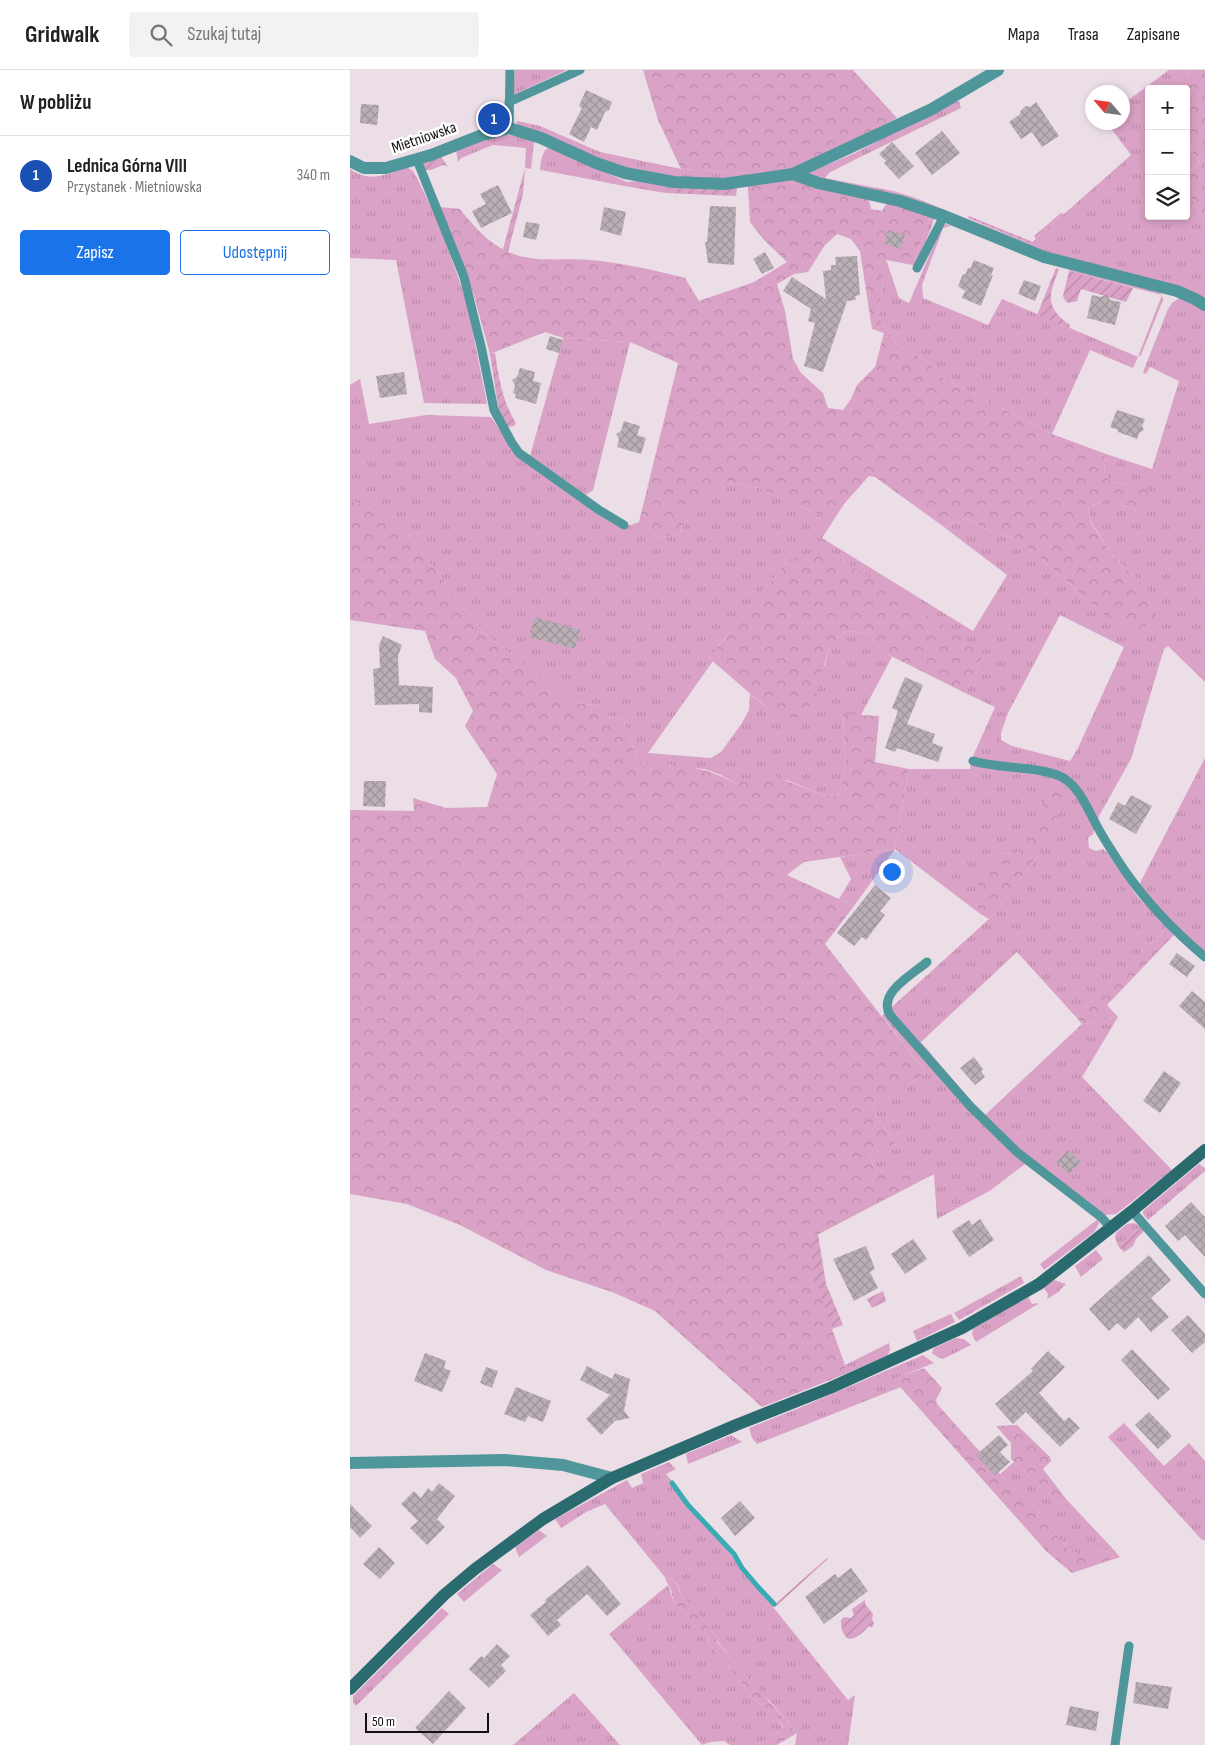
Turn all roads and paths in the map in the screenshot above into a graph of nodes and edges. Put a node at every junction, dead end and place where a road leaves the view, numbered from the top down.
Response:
1 (510, 70) edge
2 (580, 70) edge
3 (998, 70) edge
4 (509, 102) junction
5 (509, 128) junction
6 (417, 160) junction
7 (350, 161) edge
8 (793, 174) junction
9 (944, 216) junction
10 (917, 268) dead end
11 (1205, 305) edge
12 (624, 525) dead end
13 (973, 760) dead end
14 (1205, 957) edge
15 (927, 962) dead end
16 (1202, 1157) edge
17 (1132, 1211) junction
18 (1111, 1228) junction
19 (1205, 1294) edge
20 (350, 1463) edge
21 (612, 1478) junction
22 (1129, 1646) dead end
23 (350, 1689) edge
24 (1115, 1745) edge

1 - 4 lane
2 - 4 lane
3 - 8 street
4 - 5 lane
5 - 6 street, Mietniowska
5 - 8 street
6 - 7 street, Mietniowska
6 - 12 lane
8 - 9 street
9 - 10 lane
9 - 11 street
13 - 14 lane
15 - 18 lane
16 - 17 street
17 - 18 street
17 - 19 lane
18 - 21 street
20 - 21 street
21 - 23 street
22 - 24 lane

